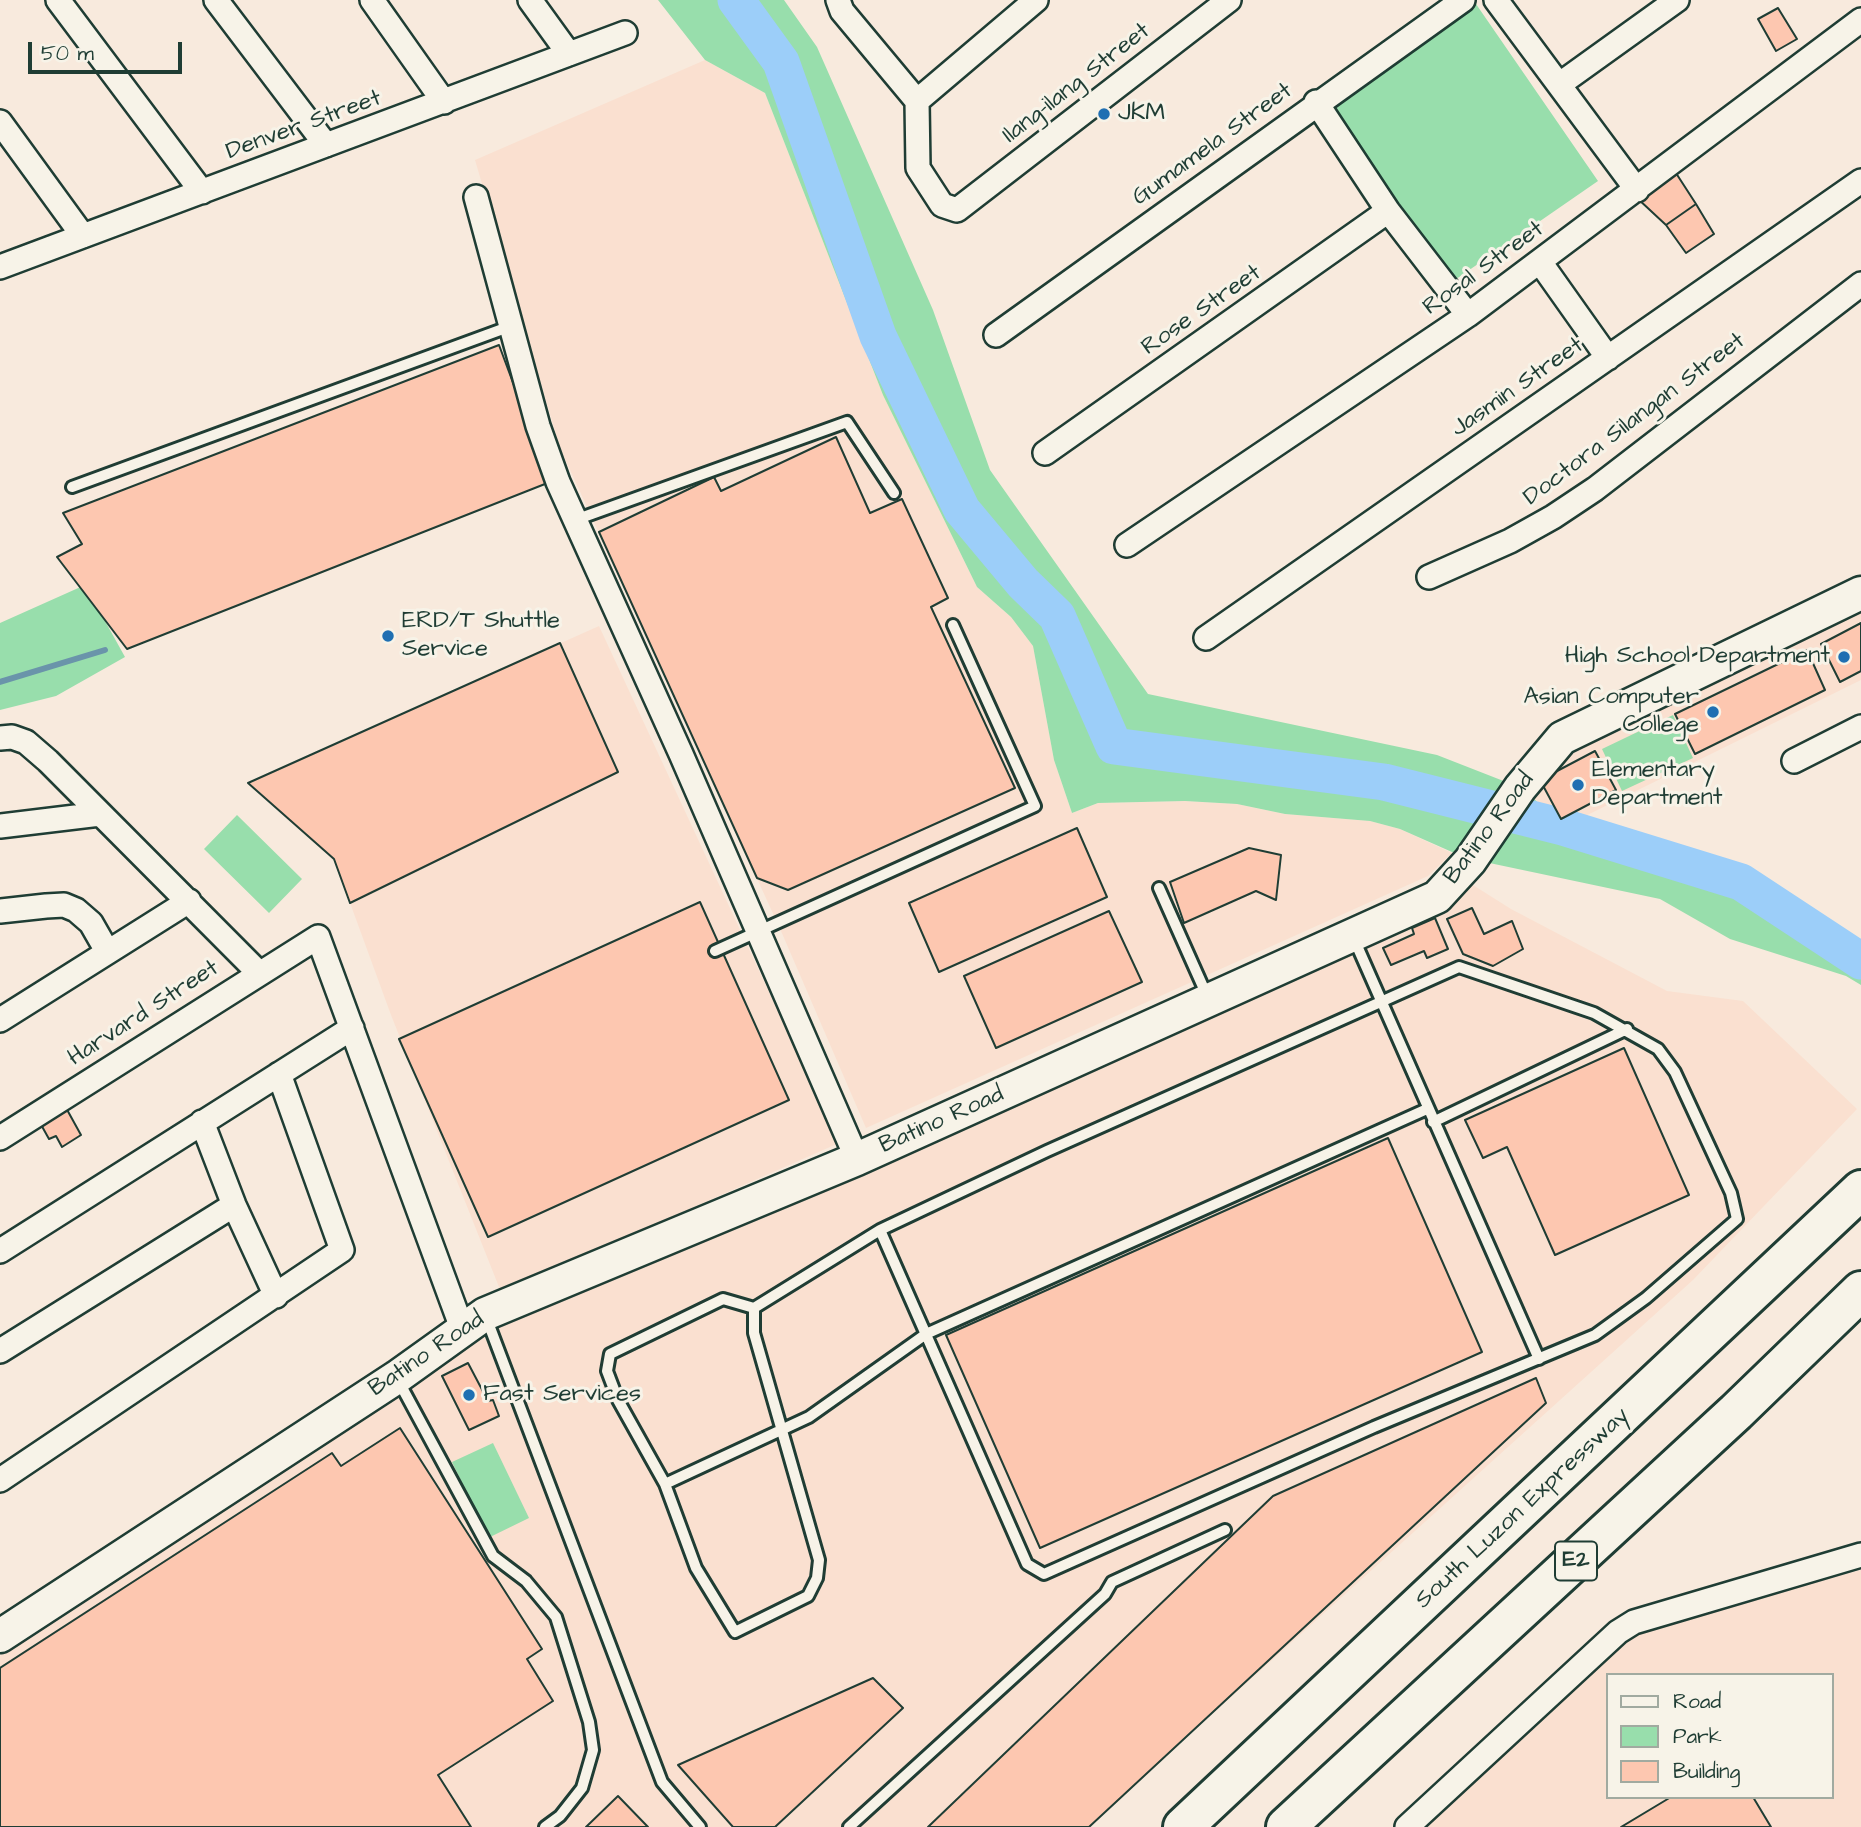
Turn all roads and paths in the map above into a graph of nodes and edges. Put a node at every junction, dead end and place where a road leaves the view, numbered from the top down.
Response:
1 (58, 0) edge
2 (216, 0) edge
3 (372, 0) edge
4 (530, 0) edge
5 (838, 0) edge
6 (1036, 0) edge
7 (1229, 0) edge
8 (1463, 0) edge
9 (1496, 0) edge
10 (1677, 0) edge
11 (1861, 20) edge
12 (625, 33) dead end
13 (569, 54) junction
14 (1560, 84) junction
15 (917, 101) junction
16 (444, 102) junction
17 (1316, 103) junction
18 (0, 122) edge
19 (326, 145) junction
20 (1861, 181) edge
21 (1637, 190) junction
22 (202, 192) junction
23 (476, 197) dead end
24 (1388, 211) junction
25 (83, 236) junction
26 (1540, 262) junction
27 (0, 268) edge
28 (1861, 284) edge
29 (1468, 315) junction
30 (511, 326) junction
31 (996, 335) dead end
32 (1608, 358) junction
33 (1045, 453) dead end
34 (72, 487) dead end
35 (894, 493) dead end
36 (575, 520) junction
37 (1127, 545) dead end
38 (1429, 577) dead end
39 (1861, 593) edge
40 (953, 625) dead end
41 (1206, 638) dead end
42 (1861, 727) edge
43 (0, 738) edge
44 (1794, 761) dead end
45 (100, 814) junction
46 (0, 826) edge
47 (1159, 888) dead end
48 (189, 901) junction
49 (0, 911) edge
50 (759, 932) junction
51 (1353, 937) junction
52 (107, 951) junction
53 (715, 951) dead end
54 (258, 972) junction
55 (1210, 1001) junction
56 (1380, 1002) junction
57 (0, 1020) edge
58 (352, 1028) junction
59 (1627, 1029) junction
60 (279, 1074) junction
61 (1427, 1109) junction
62 (202, 1122) junction
63 (1433, 1122) junction
64 (0, 1138) edge
65 (857, 1159) junction
66 (1861, 1190) edge
67 (234, 1205) junction
68 (880, 1230) junction
69 (0, 1251) edge
70 (1861, 1290) edge
71 (276, 1297) junction
72 (754, 1308) junction
73 (474, 1322) junction
74 (926, 1334) junction
75 (0, 1351) edge
76 (1539, 1359) junction
77 (397, 1377) junction
78 (780, 1433) junction
79 (0, 1480) edge
80 (665, 1484) junction
81 (1225, 1530) dead end
82 (1861, 1555) edge
83 (0, 1636) edge
84 (545, 1827) edge
85 (700, 1827) edge
86 (849, 1827) edge
87 (1183, 1827) edge
88 (1286, 1827) edge
89 (1407, 1827) edge

1 - 22 street
2 - 19 street
3 - 16 street
4 - 13 street
5 - 15 street
6 - 15 street
7 - 15 street, Ilang-ilang Street
8 - 17 street, Gumamela Street
9 - 14 street
10 - 14 street
11 - 21 street, Rosal Street
12 - 13 street, Denver Street
13 - 16 street, Denver Street
14 - 21 street
16 - 19 street, Denver Street
17 - 24 street
17 - 31 street, Gumamela Street
18 - 25 street
19 - 22 street, Denver Street
20 - 32 street, Jasmin Street
21 - 26 street, Rosal Street
22 - 25 street, Denver Street
23 - 30 street
24 - 29 street
24 - 33 street, Rose Street
25 - 27 street, Denver Street
26 - 29 street, Rosal Street
26 - 32 street
28 - 38 street, Doctora Silangan Street
29 - 37 street, Rosal Street
30 - 34 lane
30 - 36 street
32 - 41 street, Jasmin Street
35 - 36 lane
36 - 50 street
39 - 51 main road, Batino Road
40 - 50 lane
42 - 44 street
43 - 45 street
45 - 46 street
45 - 48 street
47 - 55 lane
48 - 52 street
48 - 54 street
49 - 52 street
50 - 53 lane
50 - 65 street
51 - 55 main road, Batino Road
51 - 56 lane
52 - 57 street
54 - 58 street, Harvard Street
54 - 64 street, Harvard Street
55 - 65 main road, Batino Road
56 - 59 lane
56 - 61 lane
56 - 68 lane
58 - 60 street
58 - 73 street
59 - 63 lane
59 - 76 lane
60 - 62 street
60 - 71 street
61 - 63 lane
61 - 74 lane
62 - 67 street
62 - 69 street
63 - 76 lane
65 - 73 main road, Batino Road
66 - 87 highway, South Luzon Expressway
67 - 71 street
67 - 75 street
68 - 72 lane
68 - 74 lane
70 - 88 highway, E2
71 - 79 street
72 - 78 lane
72 - 80 lane
73 - 77 main road, Batino Road
73 - 85 lane
74 - 76 lane
74 - 78 lane
77 - 83 main road, Batino Road
77 - 84 lane
78 - 80 lane
78 - 80 lane
81 - 86 lane
82 - 89 street

